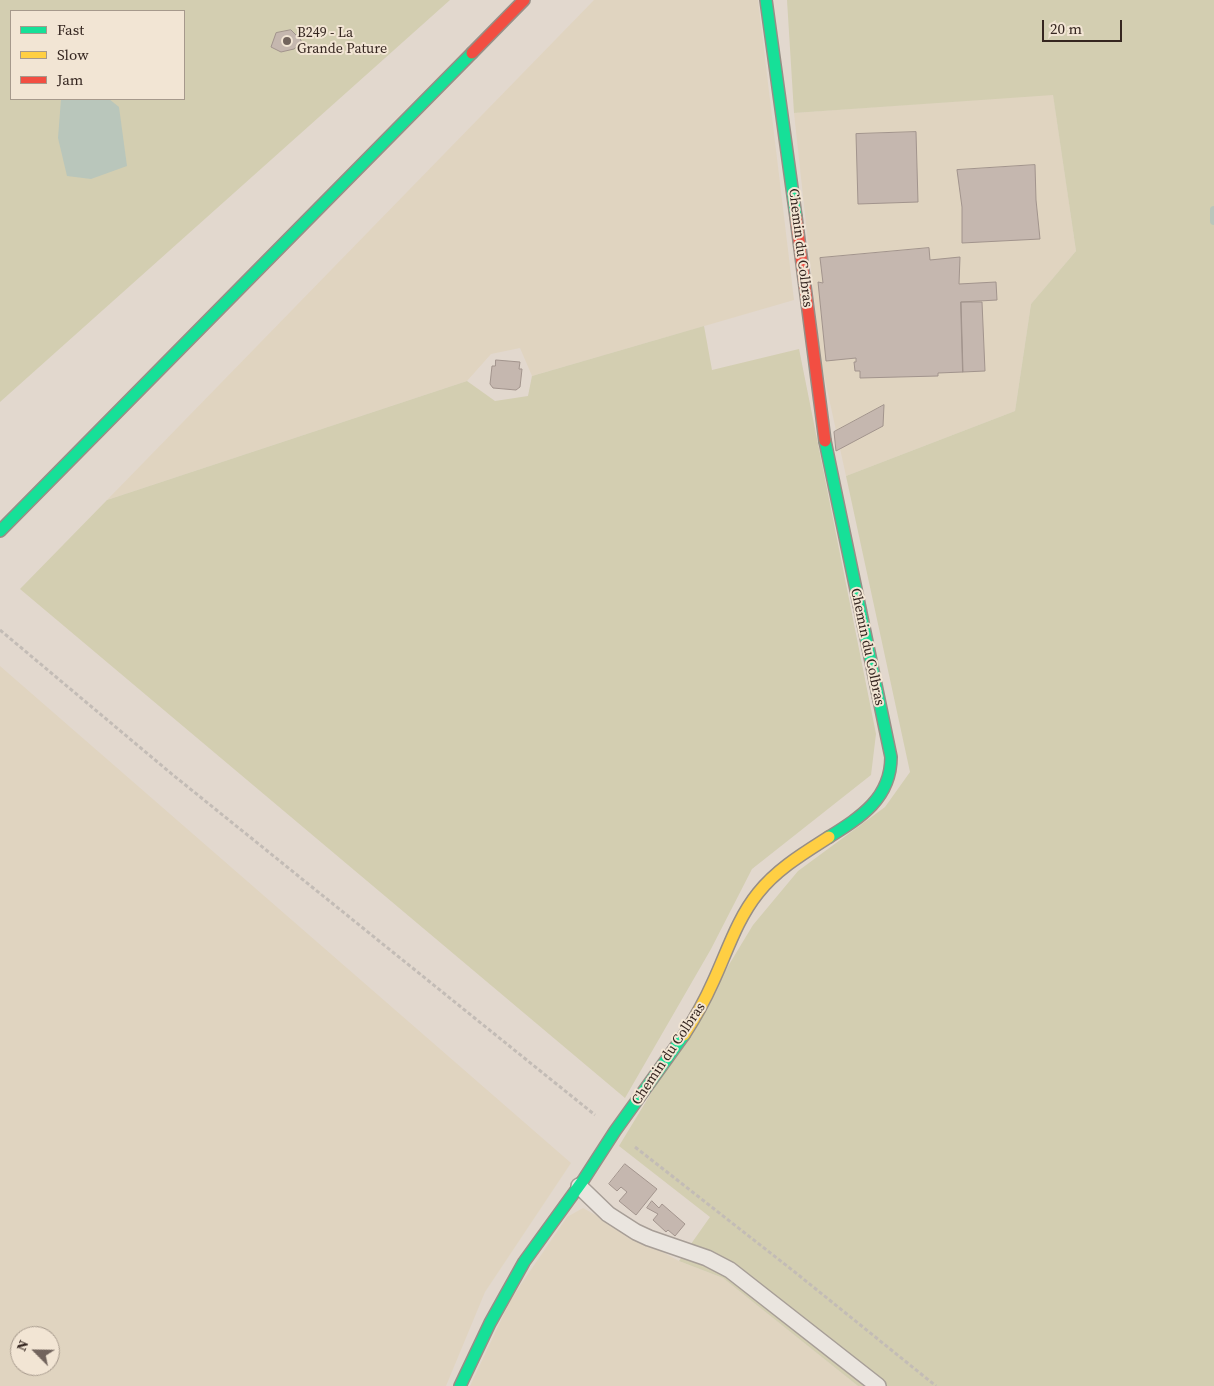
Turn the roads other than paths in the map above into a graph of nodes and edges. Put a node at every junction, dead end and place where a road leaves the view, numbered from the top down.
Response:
1 (524, 0) edge
2 (766, 0) edge
3 (0, 531) edge
4 (579, 1186) junction
5 (460, 1386) edge
6 (878, 1386) edge

1 - 3 street
2 - 4 street, Chemin du Colbras
4 - 5 street, Chemin du Colbras
4 - 6 lane

